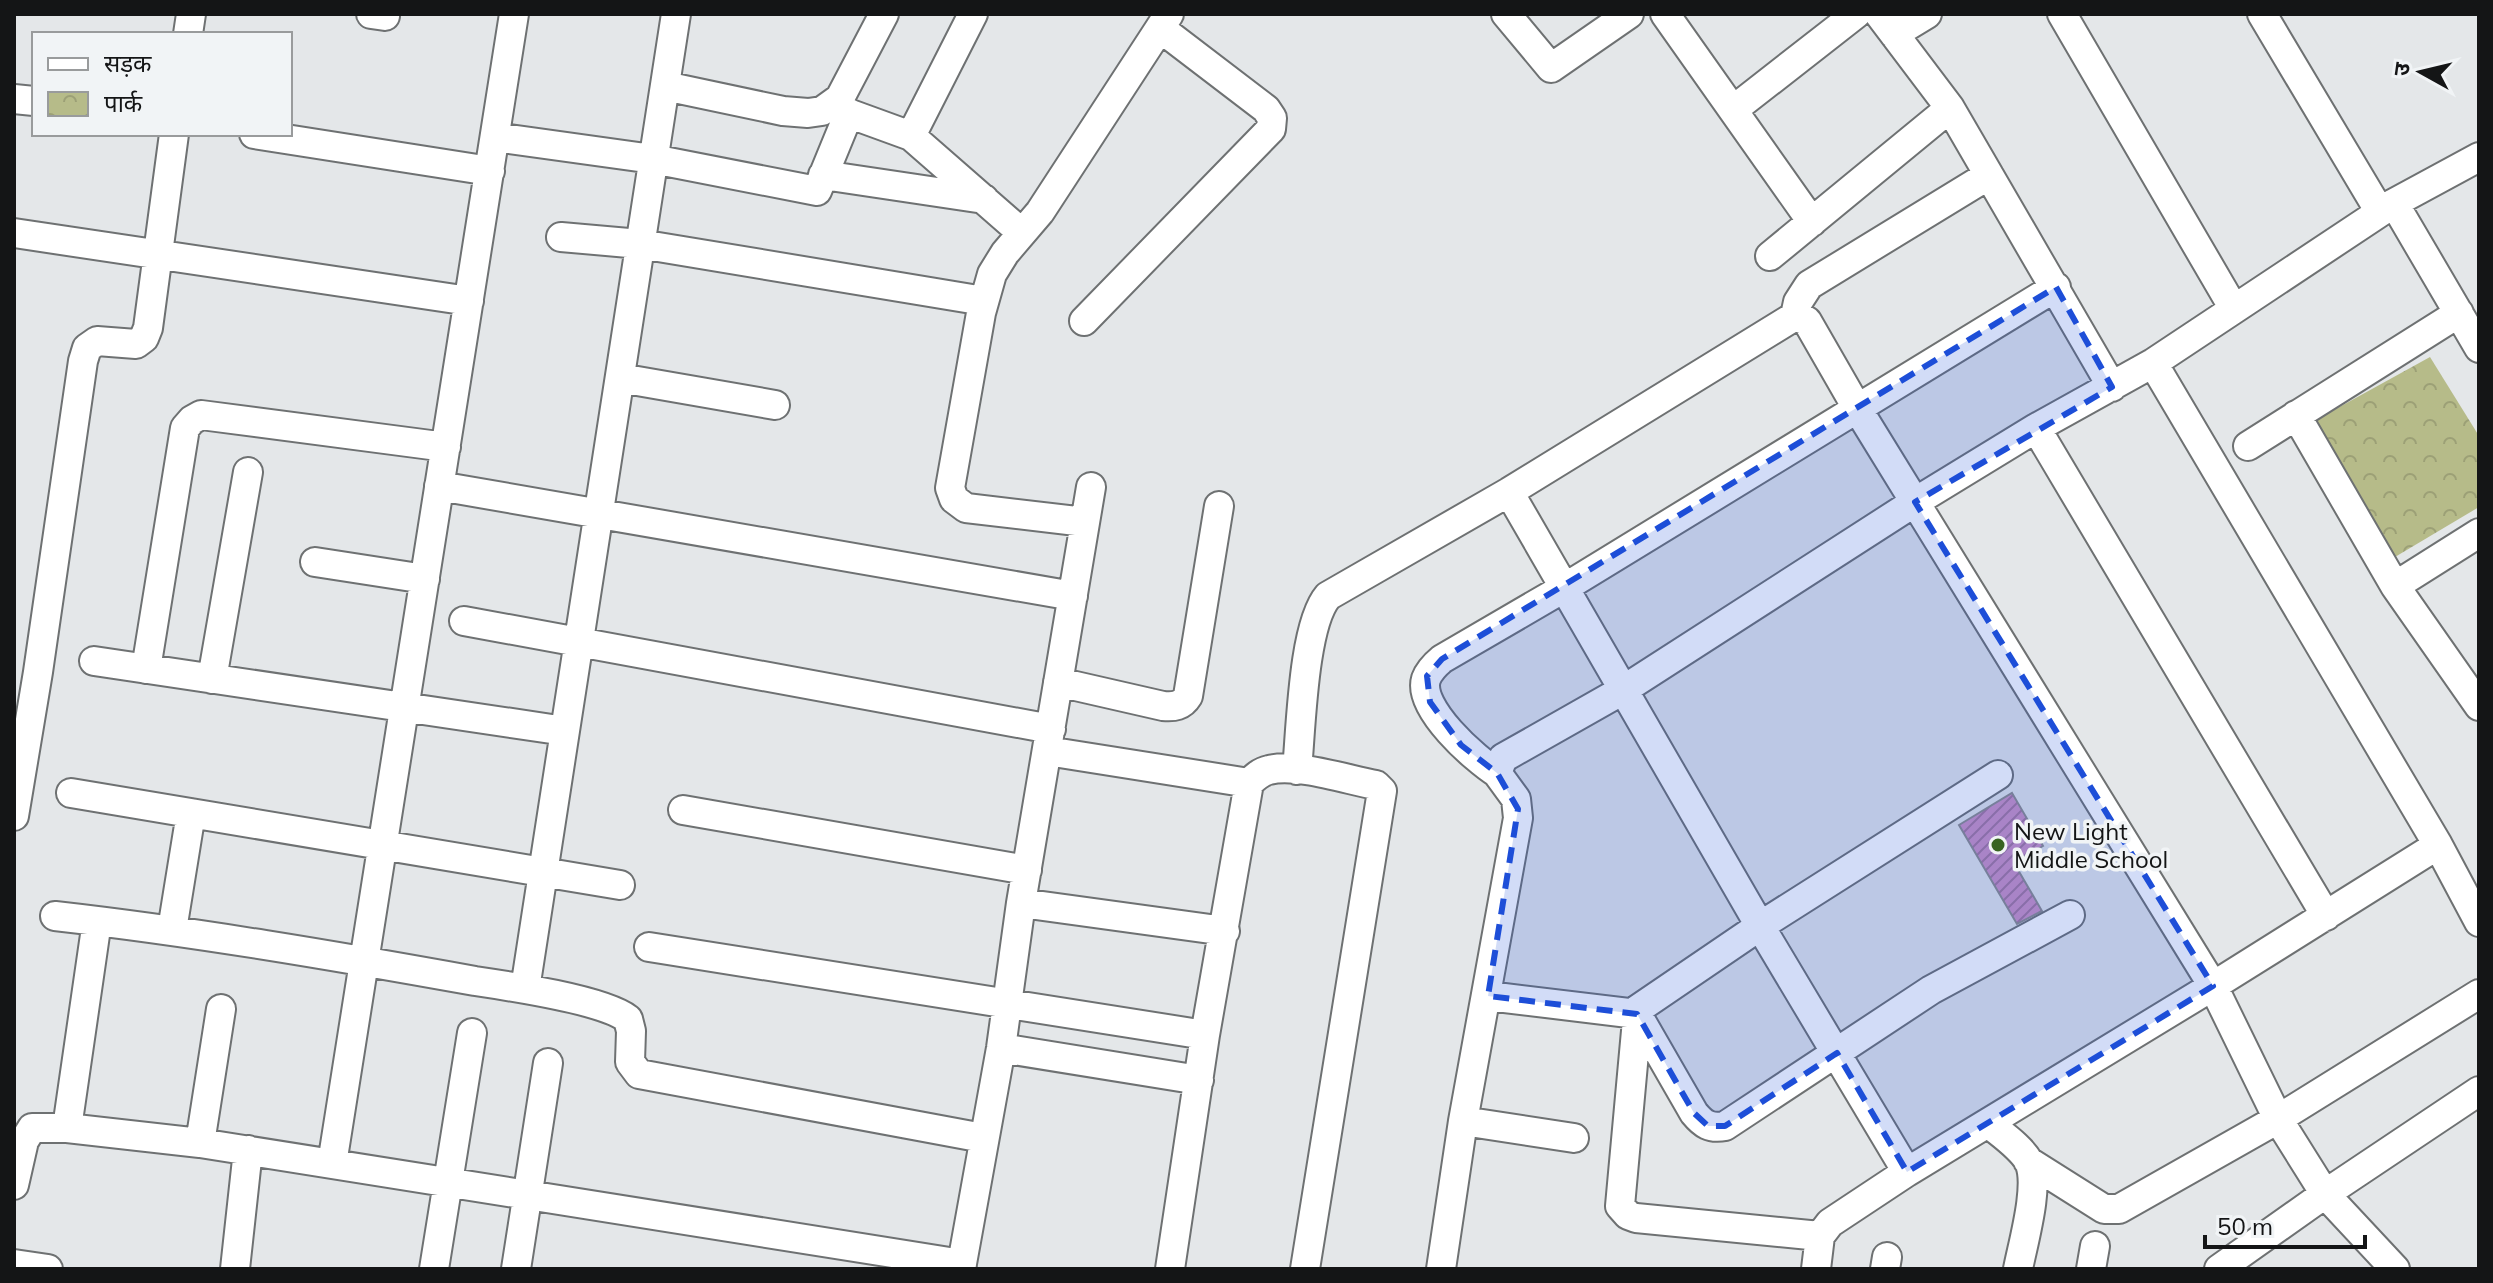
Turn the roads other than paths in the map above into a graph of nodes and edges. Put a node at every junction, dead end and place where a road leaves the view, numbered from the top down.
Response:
1 (514, 14) edge
2 (676, 14) edge
3 (884, 14) edge
4 (973, 14) edge
5 (1506, 14) edge
6 (1629, 14) edge
7 (1665, 14) edge
8 (1856, 14) edge
9 (1927, 14) edge
10 (2062, 14) edge
11 (2262, 14) edge
12 (1164, 21) edge
13 (1887, 24) edge
14 (665, 86) junction
15 (1950, 108) junction
16 (839, 110) junction
17 (1733, 110) junction
18 (174, 136) edge
19 (267, 136) edge
20 (911, 136) junction
21 (495, 137) junction
22 (2479, 157) edge
23 (653, 159) junction
24 (490, 171) junction
25 (823, 175) junction
26 (1989, 175) junction
27 (984, 199) junction
28 (2387, 207) junction
29 (1812, 222) junction
30 (14, 233) edge
31 (1022, 233) junction
32 (561, 237) dead end
33 (640, 244) junction
34 (157, 256) junction
35 (1770, 256) dead end
36 (2056, 287) junction
37 (469, 301) junction
38 (984, 301) junction
39 (2234, 309) junction
40 (2459, 313) junction
41 (1795, 316) junction
42 (1084, 321) dead end
43 (2479, 348) edge
44 (2153, 363) junction
45 (620, 378) junction
46 (2112, 387) junction
47 (775, 405) dead end
48 (1857, 408) junction
49 (2296, 415) junction
50 (2036, 428) junction
51 (2248, 446) dead end
52 (446, 447) junction
53 (248, 472) dead end
54 (439, 486) junction
55 (1091, 487) dead end
56 (1509, 492) junction
57 (1915, 502) junction
58 (1219, 506) dead end
59 (599, 512) junction
60 (1085, 522) junction
61 (2479, 533) edge
62 (315, 562) dead end
63 (425, 579) junction
64 (2395, 586) junction
65 (1564, 588) junction
66 (1073, 596) junction
67 (464, 621) dead end
68 (578, 643) junction
69 (94, 661) dead end
70 (146, 669) junction
71 (212, 679) junction
72 (1058, 682) junction
73 (1623, 690) junction
74 (2475, 690) edge
75 (404, 707) junction
76 (565, 731) junction
77 (1049, 740) junction
78 (1297, 770) junction
79 (1497, 773) junction
80 (1998, 775) dead end
81 (1249, 783) junction
82 (71, 793) dead end
83 (683, 810) dead end
84 (191, 813) junction
85 (14, 816) edge
86 (2438, 845) junction
87 (382, 846) junction
88 (1027, 870) junction
89 (543, 872) junction
90 (620, 885) dead end
91 (2472, 888) edge
92 (1021, 903) junction
93 (2070, 915) dead end
94 (55, 916) dead end
95 (2326, 916) junction
96 (97, 921) junction
97 (2479, 922) edge
98 (1760, 926) junction
99 (172, 930) junction
100 (1225, 931) junction
101 (649, 947) dead end
102 (364, 961) junction
103 (2213, 986) junction
104 (525, 989) junction
105 (2479, 994) edge
106 (1488, 996) junction
107 (1006, 1002) junction
108 (221, 1009) dead end
109 (1637, 1014) junction
110 (472, 1033) dead end
111 (1205, 1035) junction
112 (1001, 1048) junction
113 (1837, 1053) junction
114 (548, 1063) dead end
115 (1199, 1080) junction
116 (2479, 1091) edge
117 (2278, 1119) junction
118 (1463, 1121) junction
119 (1988, 1123) junction
120 (67, 1128) junction
121 (983, 1138) junction
122 (1574, 1138) dead end
123 (200, 1143) junction
124 (248, 1150) junction
125 (2028, 1161) junction
126 (332, 1164) junction
127 (1907, 1172) junction
128 (448, 1182) junction
129 (14, 1185) edge
130 (2325, 1194) junction
131 (527, 1195) junction
132 (1820, 1236) junction
133 (14, 1264) edge
134 (962, 1267) edge
135 (48, 1269) edge
136 (235, 1269) edge
137 (434, 1269) edge
138 (516, 1269) edge
139 (1170, 1269) edge
140 (1305, 1269) edge
141 (1441, 1269) edge
142 (1816, 1269) edge
143 (2018, 1269) edge
144 (2219, 1269) edge
145 (2395, 1269) edge

1 - 21 street
2 - 14 street
3 - 16 street
4 - 20 street
5 - 6 street
7 - 17 street
8 - 17 street
9 - 13 street
10 - 39 street
11 - 28 street
12 - 31 street
12 - 42 street
13 - 15 street
14 - 16 street
14 - 23 street
15 - 26 street
15 - 29 street
16 - 20 street
16 - 25 street
17 - 29 street
18 - 34 street
19 - 24 street
20 - 27 street
21 - 23 street
21 - 24 street
22 - 28 street
23 - 25 street
23 - 33 street
24 - 37 street
25 - 27 street
26 - 36 street
26 - 41 street
27 - 31 street
28 - 39 street
28 - 40 street
29 - 35 street
30 - 34 street
31 - 38 street
32 - 33 street
33 - 38 street
33 - 45 street
34 - 37 street
34 - 85 street
36 - 46 street
36 - 48 street
37 - 52 street
38 - 60 street
39 - 44 street
40 - 43 street
40 - 49 street
41 - 48 street
41 - 56 street
44 - 46 street
44 - 86 street
45 - 47 street
45 - 59 street
46 - 50 street
48 - 57 street
48 - 65 street
49 - 51 street
49 - 64 street
50 - 57 street
50 - 95 street
52 - 54 street
52 - 70 street
53 - 71 street
54 - 59 street
54 - 63 street
55 - 60 street
56 - 65 street
56 - 78 street
57 - 73 street
57 - 103 street
58 - 72 street
59 - 66 street
59 - 68 street
60 - 66 street
61 - 64 street
62 - 63 street
63 - 75 street
64 - 74 street
65 - 73 street
65 - 79 street
66 - 72 street
67 - 68 street
68 - 76 street
68 - 77 street
69 - 70 street
70 - 71 street
71 - 75 street
72 - 77 street
73 - 79 street
73 - 98 street
75 - 76 street
75 - 87 street
76 - 89 street
77 - 81 street
77 - 88 street
78 - 81 street
78 - 140 street
79 - 106 street
80 - 98 street
81 - 100 street
82 - 84 street
83 - 88 street
84 - 87 street
84 - 99 street
86 - 91 street
86 - 95 street
87 - 89 street
87 - 102 street
88 - 92 street
89 - 90 street
89 - 104 street
91 - 97 street
92 - 100 street
92 - 107 street
93 - 113 street
94 - 96 street
95 - 103 street
96 - 99 street
96 - 120 street
98 - 109 street
98 - 113 street
99 - 102 street
100 - 111 street
101 - 107 street
102 - 104 street
102 - 126 street
103 - 117 street
103 - 119 street
104 - 121 street
105 - 117 street
106 - 109 street
106 - 118 street
107 - 111 street
107 - 112 street
108 - 123 street
109 - 113 street
109 - 132 street
110 - 128 street
111 - 115 street
112 - 115 street
112 - 121 street
113 - 127 street
114 - 131 street
115 - 139 street
116 - 130 street
117 - 125 street
117 - 130 street
118 - 122 street
118 - 141 street
119 - 125 street
119 - 127 street
120 - 123 street
120 - 129 street
121 - 134 street
123 - 124 street
124 - 126 street
124 - 136 street
125 - 143 street
126 - 128 street
127 - 132 street
128 - 131 street
128 - 137 street
130 - 144 street
130 - 145 street
131 - 134 street
131 - 138 street
132 - 142 street
133 - 135 street

